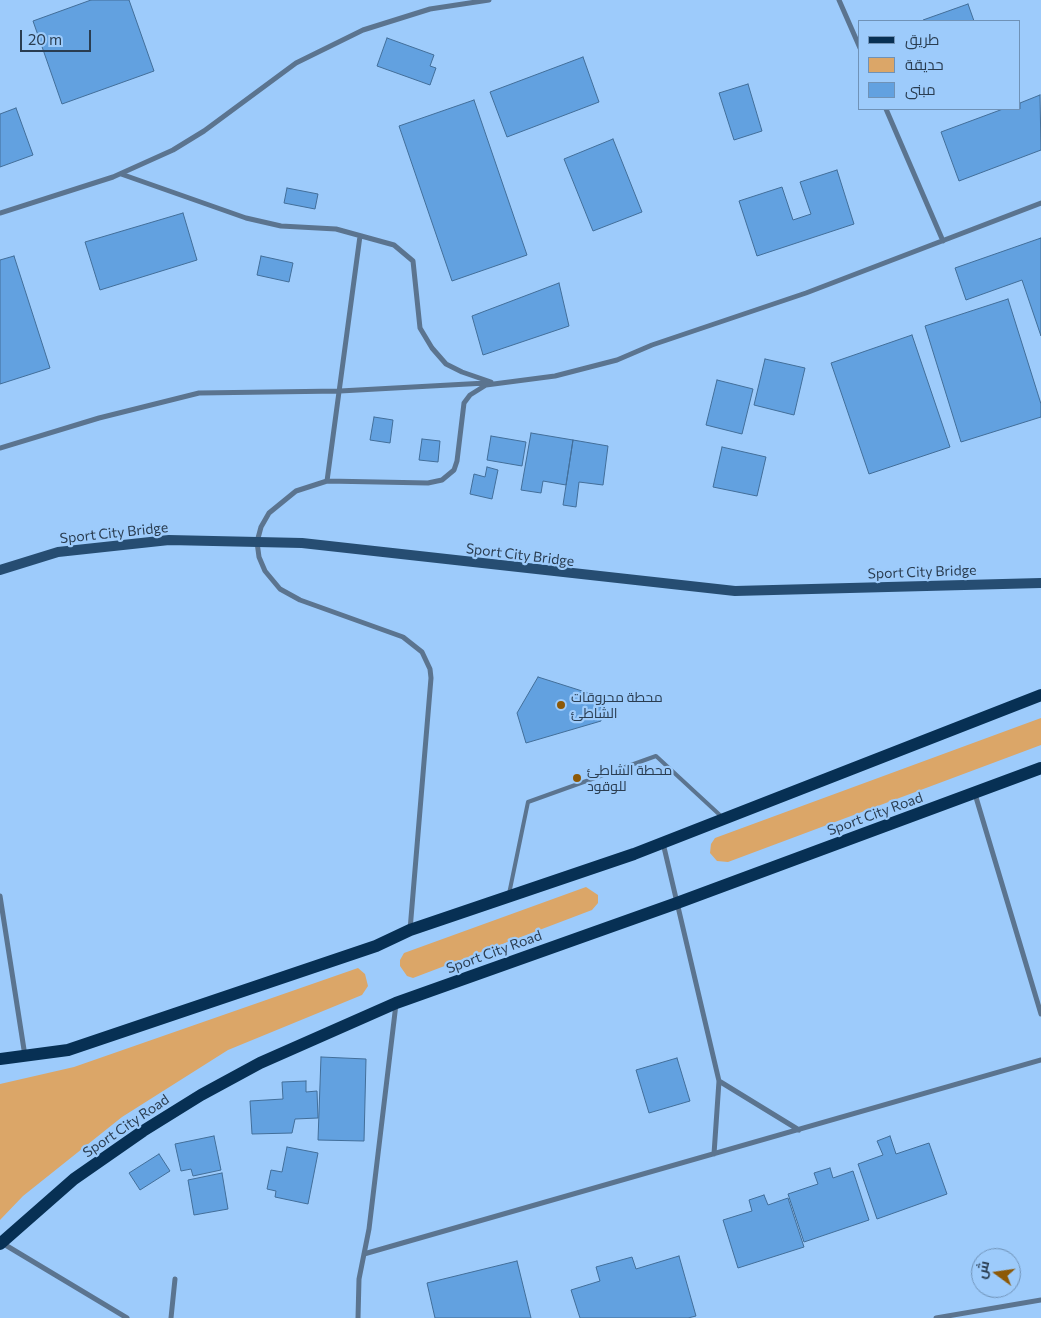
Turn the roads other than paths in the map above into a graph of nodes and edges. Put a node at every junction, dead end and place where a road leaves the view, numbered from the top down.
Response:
1 (489, 0) edge
2 (839, 0) edge
3 (858, 43) edge
4 (886, 110) edge
5 (121, 174) junction
6 (1041, 203) edge
7 (0, 213) edge
8 (360, 236) junction
9 (943, 241) junction
10 (494, 383) junction
11 (340, 392) junction
12 (0, 448) edge
13 (328, 481) junction
14 (0, 570) edge
15 (1041, 583) edge
16 (1041, 694) edge
17 (1041, 768) edge
18 (975, 793) junction
19 (724, 819) junction
20 (663, 843) junction
21 (0, 896) edge
22 (509, 897) junction
23 (677, 903) junction
24 (410, 930) junction
25 (396, 1003) junction
26 (1041, 1014) edge
27 (25, 1056) junction
28 (0, 1059) edge
29 (1041, 1060) edge
30 (719, 1081) junction
31 (799, 1130) junction
32 (714, 1154) junction
33 (1, 1243) edge
34 (364, 1254) junction
35 (175, 1279) dead end
36 (1041, 1300) edge
37 (127, 1318) edge
38 (171, 1318) edge
39 (358, 1318) edge
40 (936, 1318) edge

1 - 5 street
2 - 3 street
4 - 9 street
5 - 7 street
5 - 8 street
6 - 9 street
8 - 10 street
8 - 11 street
9 - 10 street
10 - 11 street
10 - 13 street
11 - 12 street
11 - 13 street
13 - 24 street
14 - 15 main road, Sport City Bridge
16 - 19 main road
17 - 18 main road, Sport City Road
18 - 23 main road, Sport City Road
18 - 26 street
19 - 20 main road
19 - 22 lane
20 - 22 main road
20 - 23 street
21 - 27 street
22 - 24 main road
23 - 25 main road, Sport City Road
23 - 30 street
24 - 27 main road
25 - 33 main road, Sport City Road
25 - 34 street
27 - 28 main road
29 - 31 street
30 - 31 street
30 - 32 street
31 - 32 street
32 - 34 street
33 - 37 street
34 - 39 street
35 - 38 street
36 - 40 street

